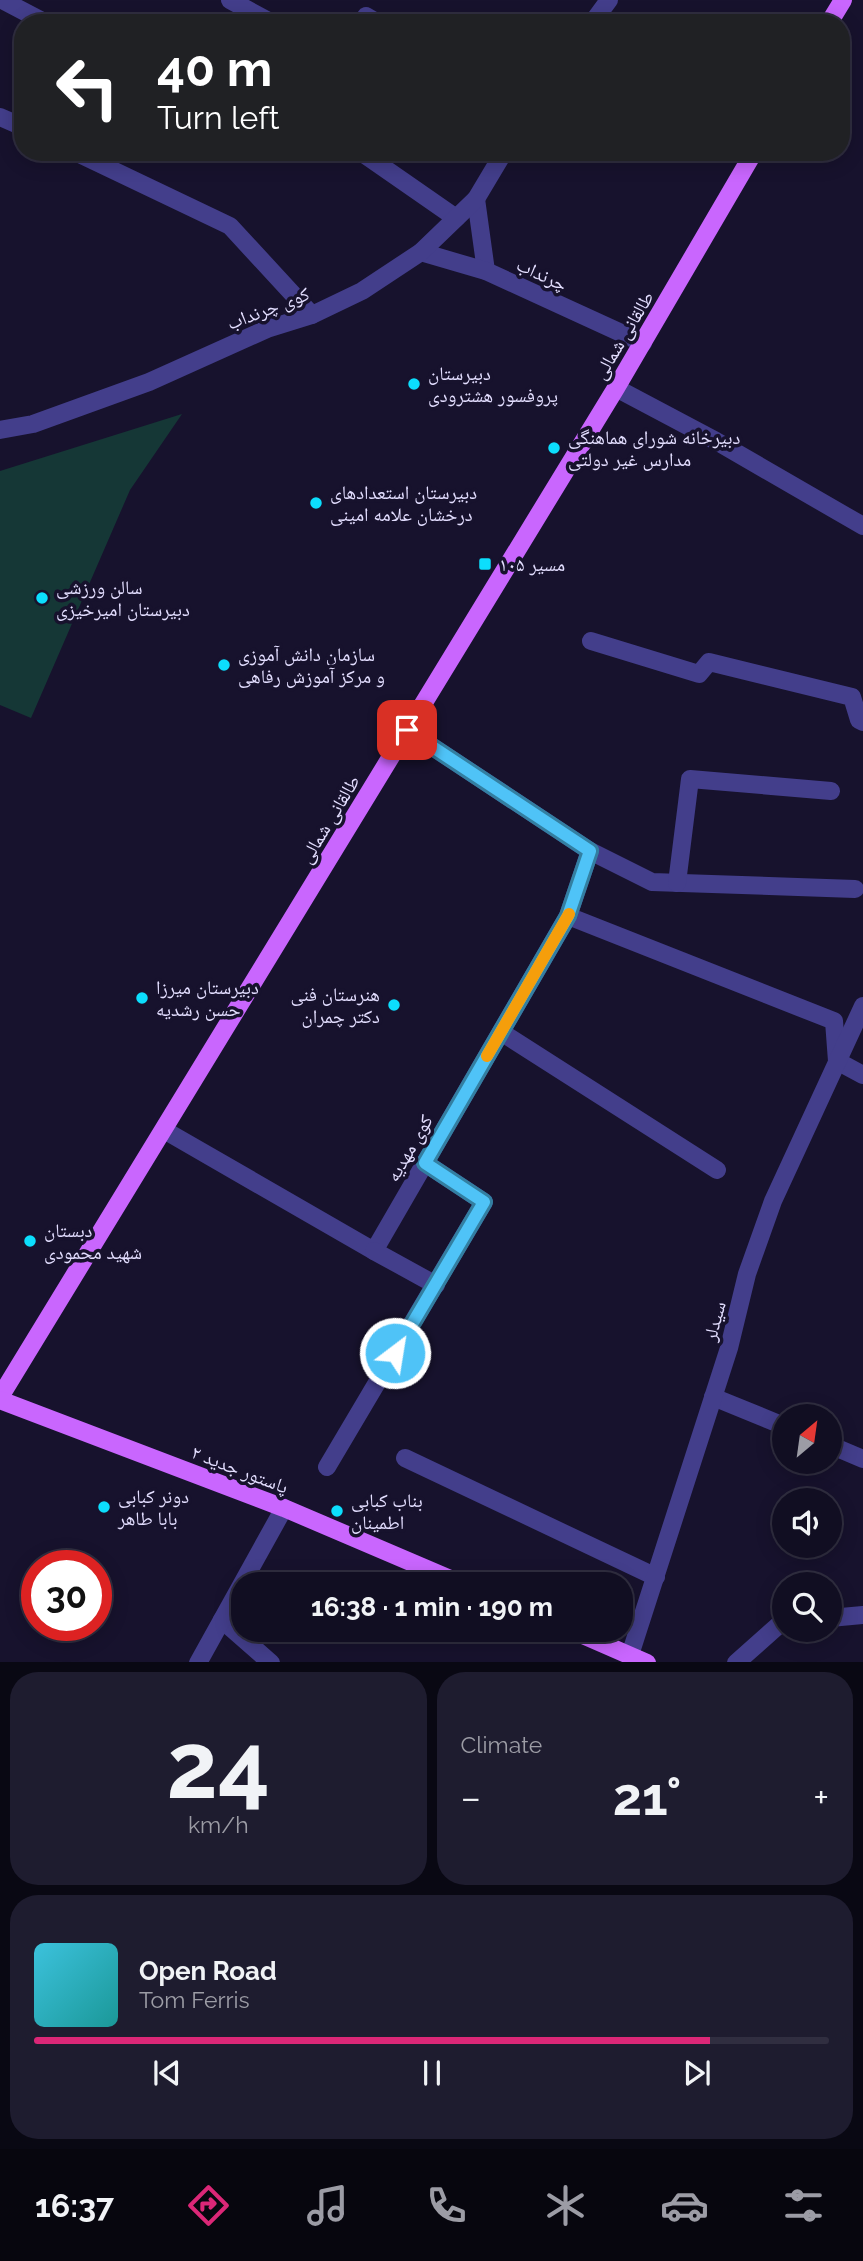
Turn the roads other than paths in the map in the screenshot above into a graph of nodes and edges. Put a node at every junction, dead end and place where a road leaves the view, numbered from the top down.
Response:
1 (2, 0) edge
2 (230, 0) edge
3 (29, 14) edge
4 (256, 14) edge
5 (94, 161) edge
6 (374, 161) edge
7 (499, 161) edge
8 (749, 161) edge
9 (476, 199) junction
10 (456, 218) junction
11 (421, 252) junction
12 (486, 271) junction
13 (312, 315) junction
14 (643, 344) junction
15 (616, 388) junction
16 (0, 430) edge
17 (863, 526) edge
18 (591, 642) dead end
19 (863, 722) edge
20 (407, 730) junction
21 (831, 791) dead end
22 (590, 851) junction
23 (677, 883) junction
24 (855, 889) dead end
25 (568, 916) junction
26 (863, 1006) edge
27 (501, 1032) junction
28 (837, 1061) junction
29 (863, 1075) edge
30 (164, 1130) junction
31 (425, 1163) junction
32 (718, 1170) dead end
33 (374, 1251) junction
34 (436, 1285) junction
35 (713, 1397) junction
36 (0, 1398) edge
37 (772, 1421) edge
38 (842, 1450) edge
39 (405, 1458) dead end
40 (863, 1459) edge
41 (327, 1467) dead end
42 (284, 1508) junction
43 (434, 1572) edge
44 (656, 1577) junction
45 (863, 1615) edge
46 (842, 1617) edge
47 (222, 1620) junction
48 (772, 1631) edge
49 (600, 1642) edge
50 (630, 1655) junction
51 (198, 1662) edge
52 (271, 1662) edge
53 (647, 1662) edge
54 (736, 1662) edge

1 - 3 street
2 - 4 street
5 - 13 street
6 - 10 street
7 - 9 street, کوی چرنداب
8 - 14 main road, طالقانی شمالی
9 - 10 street, کوی چرنداب
9 - 12 street
10 - 11 street, کوی چرنداب
11 - 12 street, چرنداب
11 - 13 street, کوی چرنداب
12 - 14 street, چرنداب
13 - 16 street, کوی چرنداب
14 - 15 main road, طالقانی شمالی
15 - 17 street
15 - 20 main road, طالقانی شمالی
18 - 19 street
20 - 22 street
20 - 30 main road, طالقانی شمالی
21 - 23 street
22 - 23 street
22 - 25 street, کوی ‌‌‌مهدیه
23 - 24 street
25 - 27 street, کوی ‌‌‌مهدیه
25 - 28 street
26 - 28 street, سیدلر
27 - 31 street, کوی ‌‌‌مهدیه
27 - 32 street
28 - 29 street
28 - 35 street, سیدلر
30 - 33 street
30 - 36 main road, طالقانی شمالی
31 - 33 street, کوی ‌‌‌مهدیه
31 - 34 street
33 - 34 street
34 - 41 street
35 - 37 street
35 - 44 street, سیدلر
36 - 42 main road, پاستور جدید ۲
38 - 40 street
39 - 44 street
42 - 43 main road, پاستور جدید ۲
42 - 47 street
44 - 50 street, سیدلر
45 - 46 street
47 - 51 street
47 - 52 street
48 - 54 street
49 - 50 main road
50 - 53 main road

